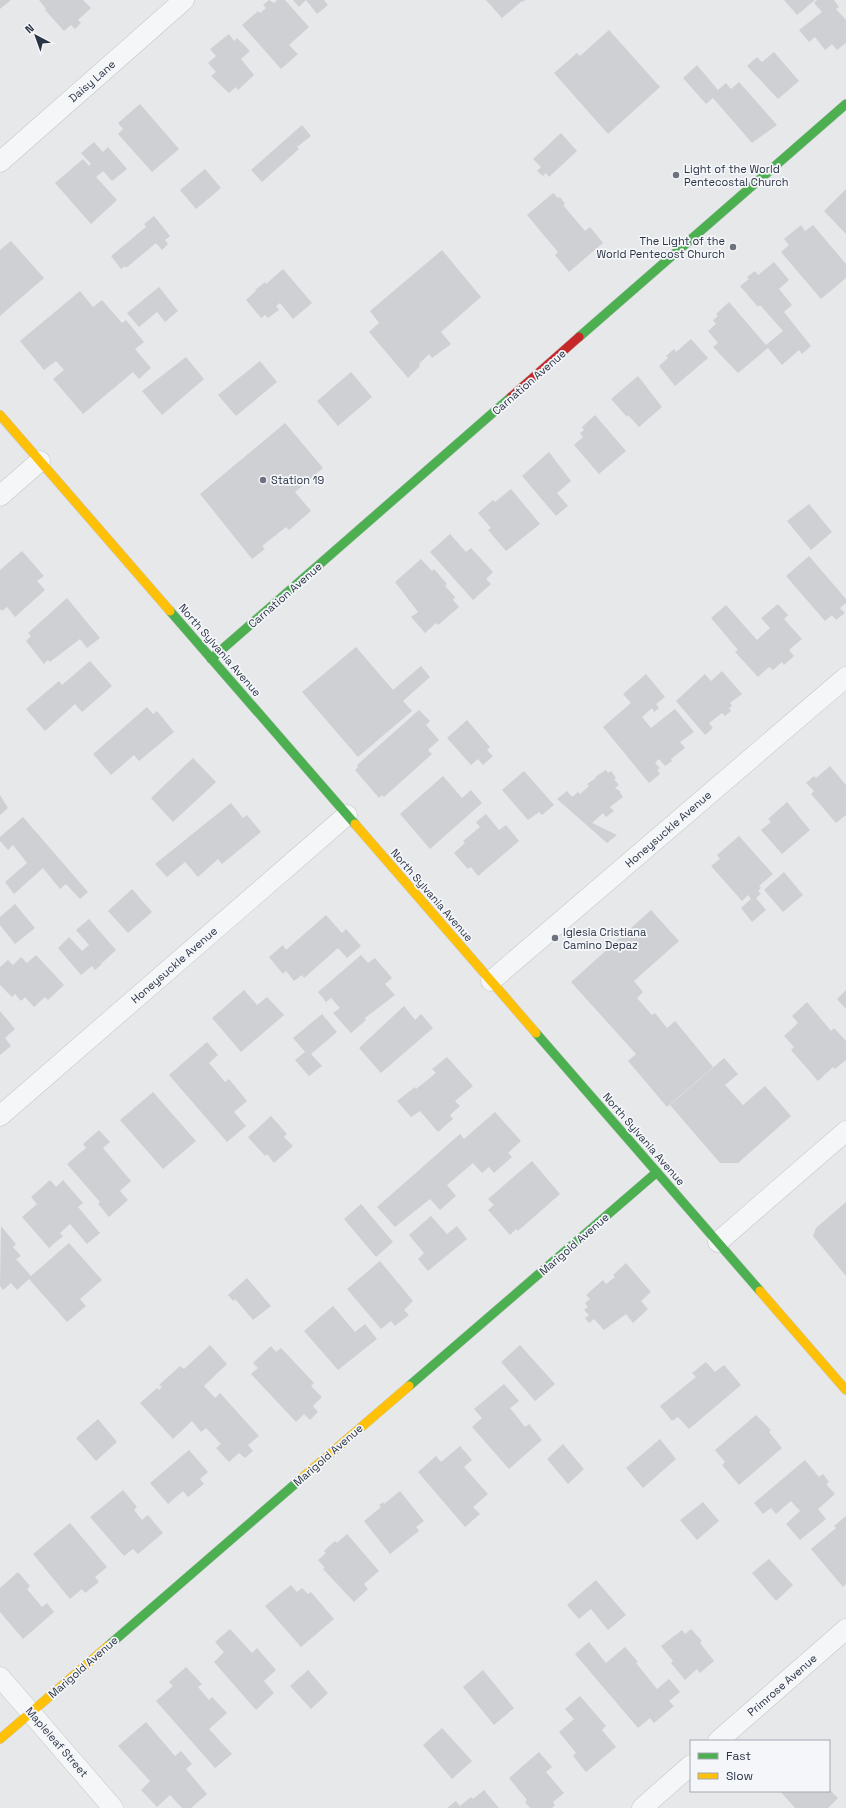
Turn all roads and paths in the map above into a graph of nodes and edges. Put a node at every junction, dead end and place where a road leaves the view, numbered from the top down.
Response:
1 (184, 0) edge
2 (846, 104) edge
3 (0, 162) edge
4 (0, 415) edge
5 (40, 461) junction
6 (0, 496) edge
7 (211, 659) junction
8 (846, 677) edge
9 (347, 815) junction
10 (491, 981) junction
11 (0, 1116) edge
12 (846, 1131) edge
13 (657, 1172) junction
14 (718, 1242) junction
15 (846, 1390) edge
16 (846, 1629) edge
17 (0, 1677) edge
18 (31, 1712) junction
19 (0, 1739) edge
20 (719, 1740) edge
21 (690, 1766) edge
22 (113, 1808) edge
23 (642, 1808) edge

1 - 3 street, Daisy Lane
2 - 7 street, Carnation Avenue
4 - 5 street, North Sylvania Avenue
5 - 6 street
5 - 7 street, North Sylvania Avenue
7 - 9 street, North Sylvania Avenue
8 - 10 street, Honeysuckle Avenue
9 - 10 street, North Sylvania Avenue
9 - 11 street, Honeysuckle Avenue
10 - 13 street, North Sylvania Avenue
12 - 14 street
13 - 14 street, North Sylvania Avenue
13 - 18 street, Marigold Avenue
14 - 15 street, North Sylvania Avenue
16 - 20 street, Primrose Avenue
17 - 18 street, Mapleleaf Street
18 - 19 street, Marigold Avenue
18 - 22 street, Mapleleaf Street
21 - 23 street

